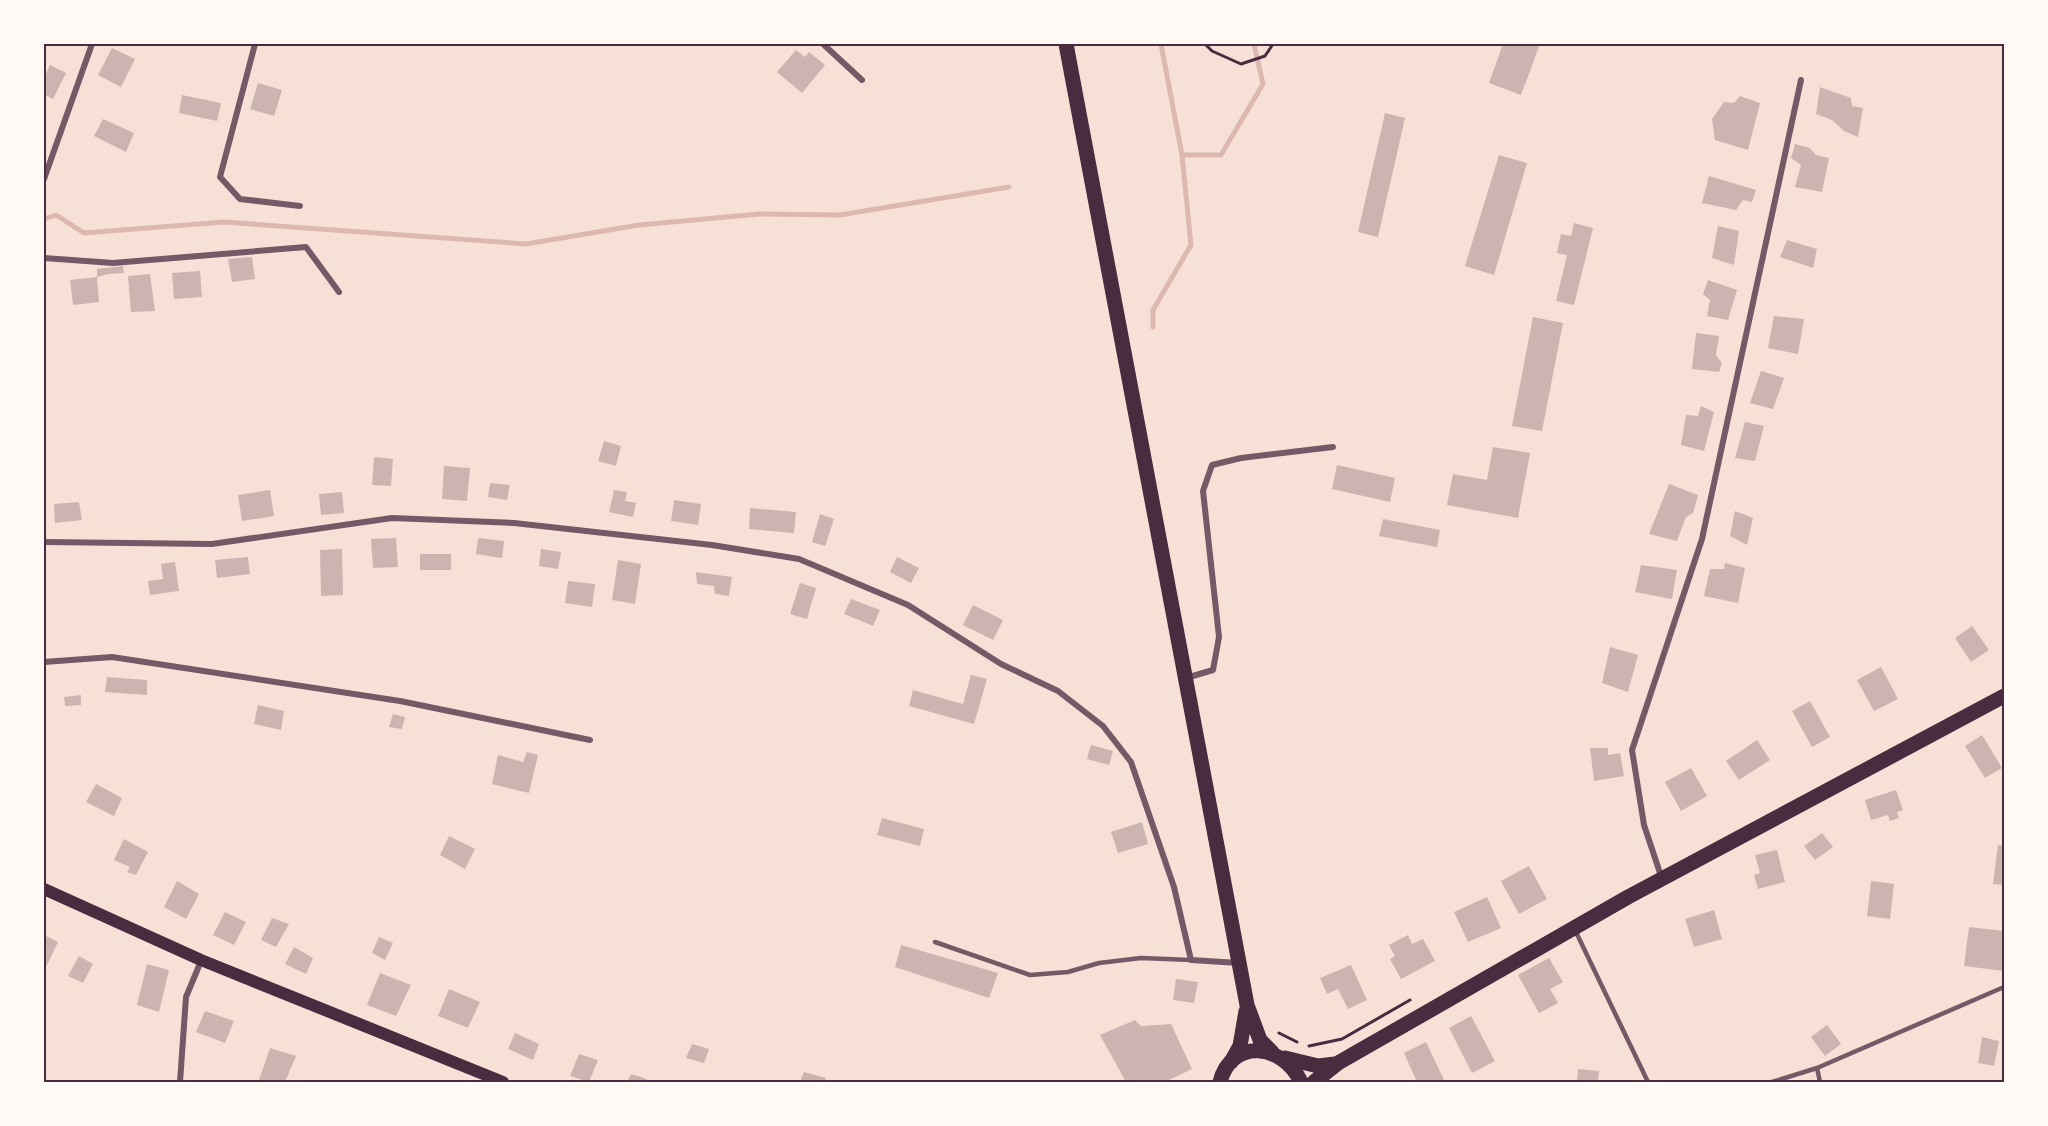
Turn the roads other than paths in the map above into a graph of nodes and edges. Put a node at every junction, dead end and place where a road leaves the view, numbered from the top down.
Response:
1 (92, 44) edge
2 (255, 44) edge
3 (823, 44) edge
4 (1066, 44) edge
5 (862, 80) dead end
6 (1801, 80) dead end
7 (44, 179) edge
8 (300, 207) dead end
9 (44, 258) edge
10 (339, 292) dead end
11 (1333, 447) dead end
12 (44, 542) edge
13 (44, 662) edge
14 (1185, 678) junction
15 (2004, 696) edge
16 (590, 740) dead end
17 (1662, 880) junction
18 (44, 889) edge
19 (1574, 927) junction
20 (935, 942) dead end
21 (201, 960) junction
22 (1191, 960) junction
23 (1239, 963) junction
24 (2004, 987) edge
25 (1247, 1005) junction
26 (1278, 1055) junction
27 (1338, 1063) junction
28 (1230, 1064) junction
29 (1817, 1068) junction
30 (180, 1083) edge
31 (502, 1083) edge
32 (1220, 1083) edge
33 (1301, 1083) edge
34 (1314, 1083) edge
35 (1648, 1083) edge
36 (1772, 1083) edge
37 (1820, 1083) edge

1 - 7 street
2 - 8 street
3 - 5 street
4 - 14 main road
6 - 17 street
9 - 10 street
11 - 14 street
12 - 22 street
13 - 16 street
14 - 23 main road
15 - 17 main road
17 - 19 main road
18 - 21 main road
19 - 27 main road
19 - 35 lane
20 - 22 lane
21 - 30 street
21 - 31 main road
22 - 23 street
23 - 25 main road
24 - 29 lane
25 - 26 main road
25 - 28 main road
26 - 27 main road
26 - 28 main road
26 - 33 main road
27 - 34 main road
28 - 32 main road
29 - 36 lane
29 - 37 lane

